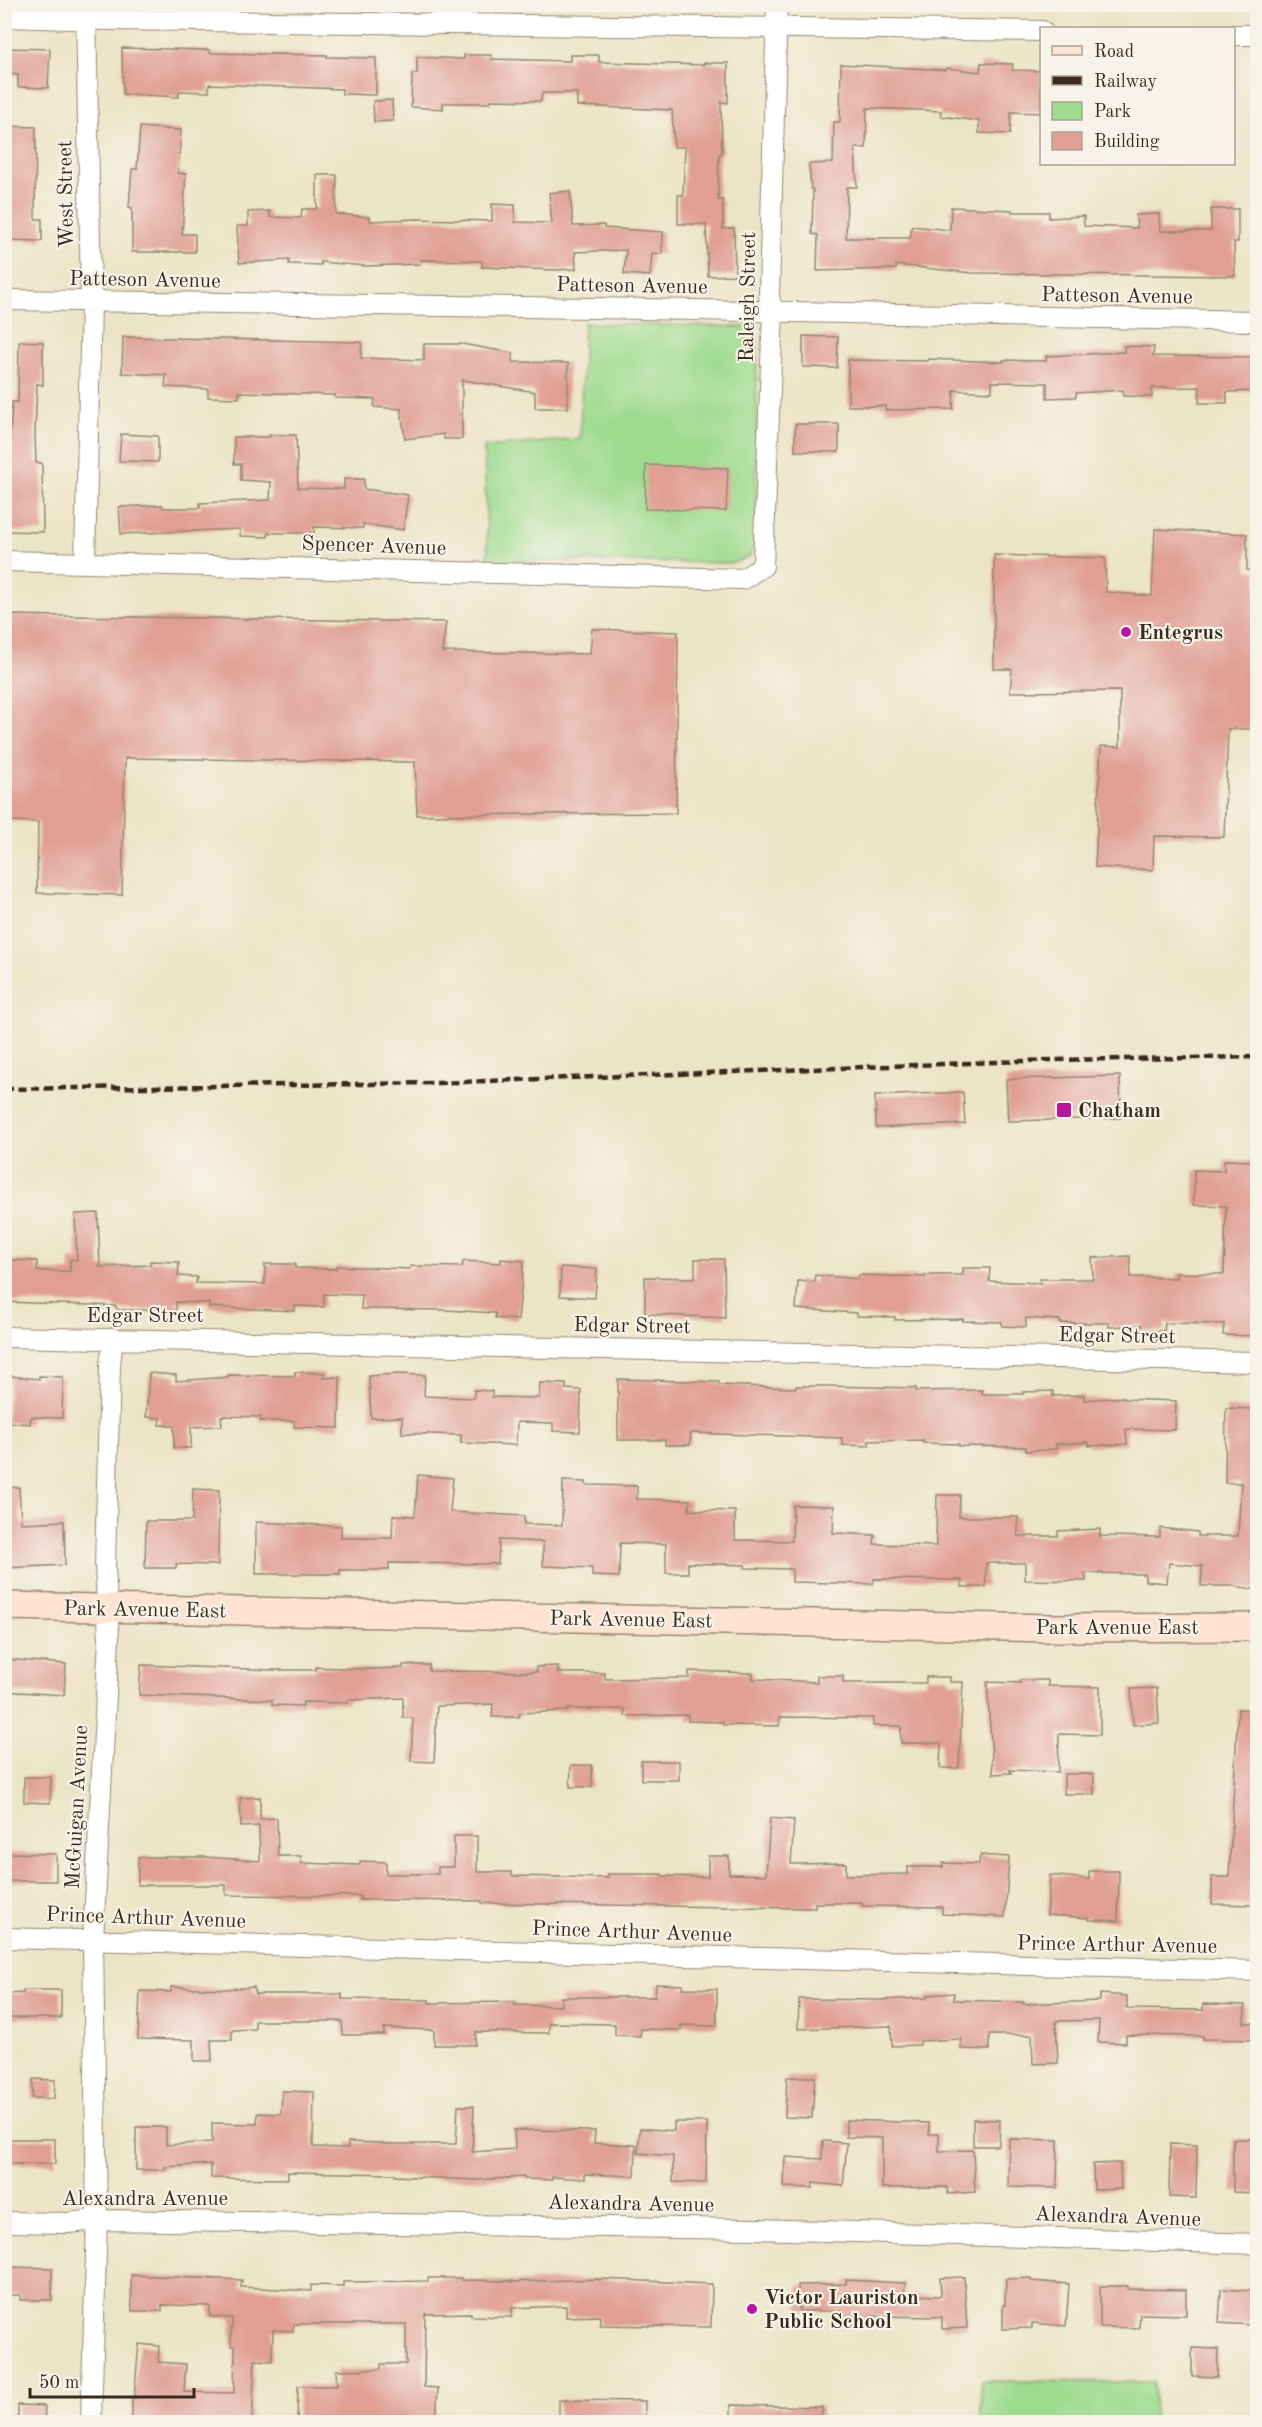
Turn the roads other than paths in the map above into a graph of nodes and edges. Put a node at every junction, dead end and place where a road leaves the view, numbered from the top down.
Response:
1 (777, 4) edge
2 (86, 12) edge
3 (4, 17) edge
4 (777, 29) junction
5 (1040, 31) edge
6 (1235, 35) edge
7 (1257, 35) edge
8 (4, 300) edge
9 (91, 303) junction
10 (773, 313) junction
11 (1257, 321) edge
12 (4, 561) edge
13 (85, 562) junction
14 (743, 579) joint
15 (4, 1337) edge
16 (113, 1338) junction
17 (1257, 1362) edge
18 (4, 1606) edge
19 (106, 1608) junction
20 (1257, 1627) edge
21 (4, 1938) edge
22 (93, 1940) junction
23 (1257, 1971) edge
24 (97, 2220) junction
25 (4, 2222) edge
26 (1257, 2244) edge
27 (91, 2422) edge

1 - 4 street, Raleigh Street
2 - 3 street
2 - 4 street
2 - 9 street, West Street
4 - 5 street
4 - 10 street, Raleigh Street
6 - 7 street
8 - 9 street, Patteson Avenue
9 - 10 street, Patteson Avenue
9 - 13 street, West Street
10 - 11 street, Patteson Avenue
10 - 14 street, Raleigh Street
12 - 13 street, Spencer Avenue
13 - 14 street, Spencer Avenue
15 - 16 street, Edgar Street
16 - 17 street, Edgar Street
16 - 19 street, McGuigan Avenue
18 - 19 main road, Park Avenue East
19 - 20 main road, Park Avenue East
19 - 22 street, McGuigan Avenue
21 - 22 street, Prince Arthur Avenue
22 - 23 street, Prince Arthur Avenue
22 - 24 street, McGuigan Avenue
24 - 25 street, Alexandra Avenue
24 - 26 street, Alexandra Avenue
24 - 27 street, McGuigan Avenue

